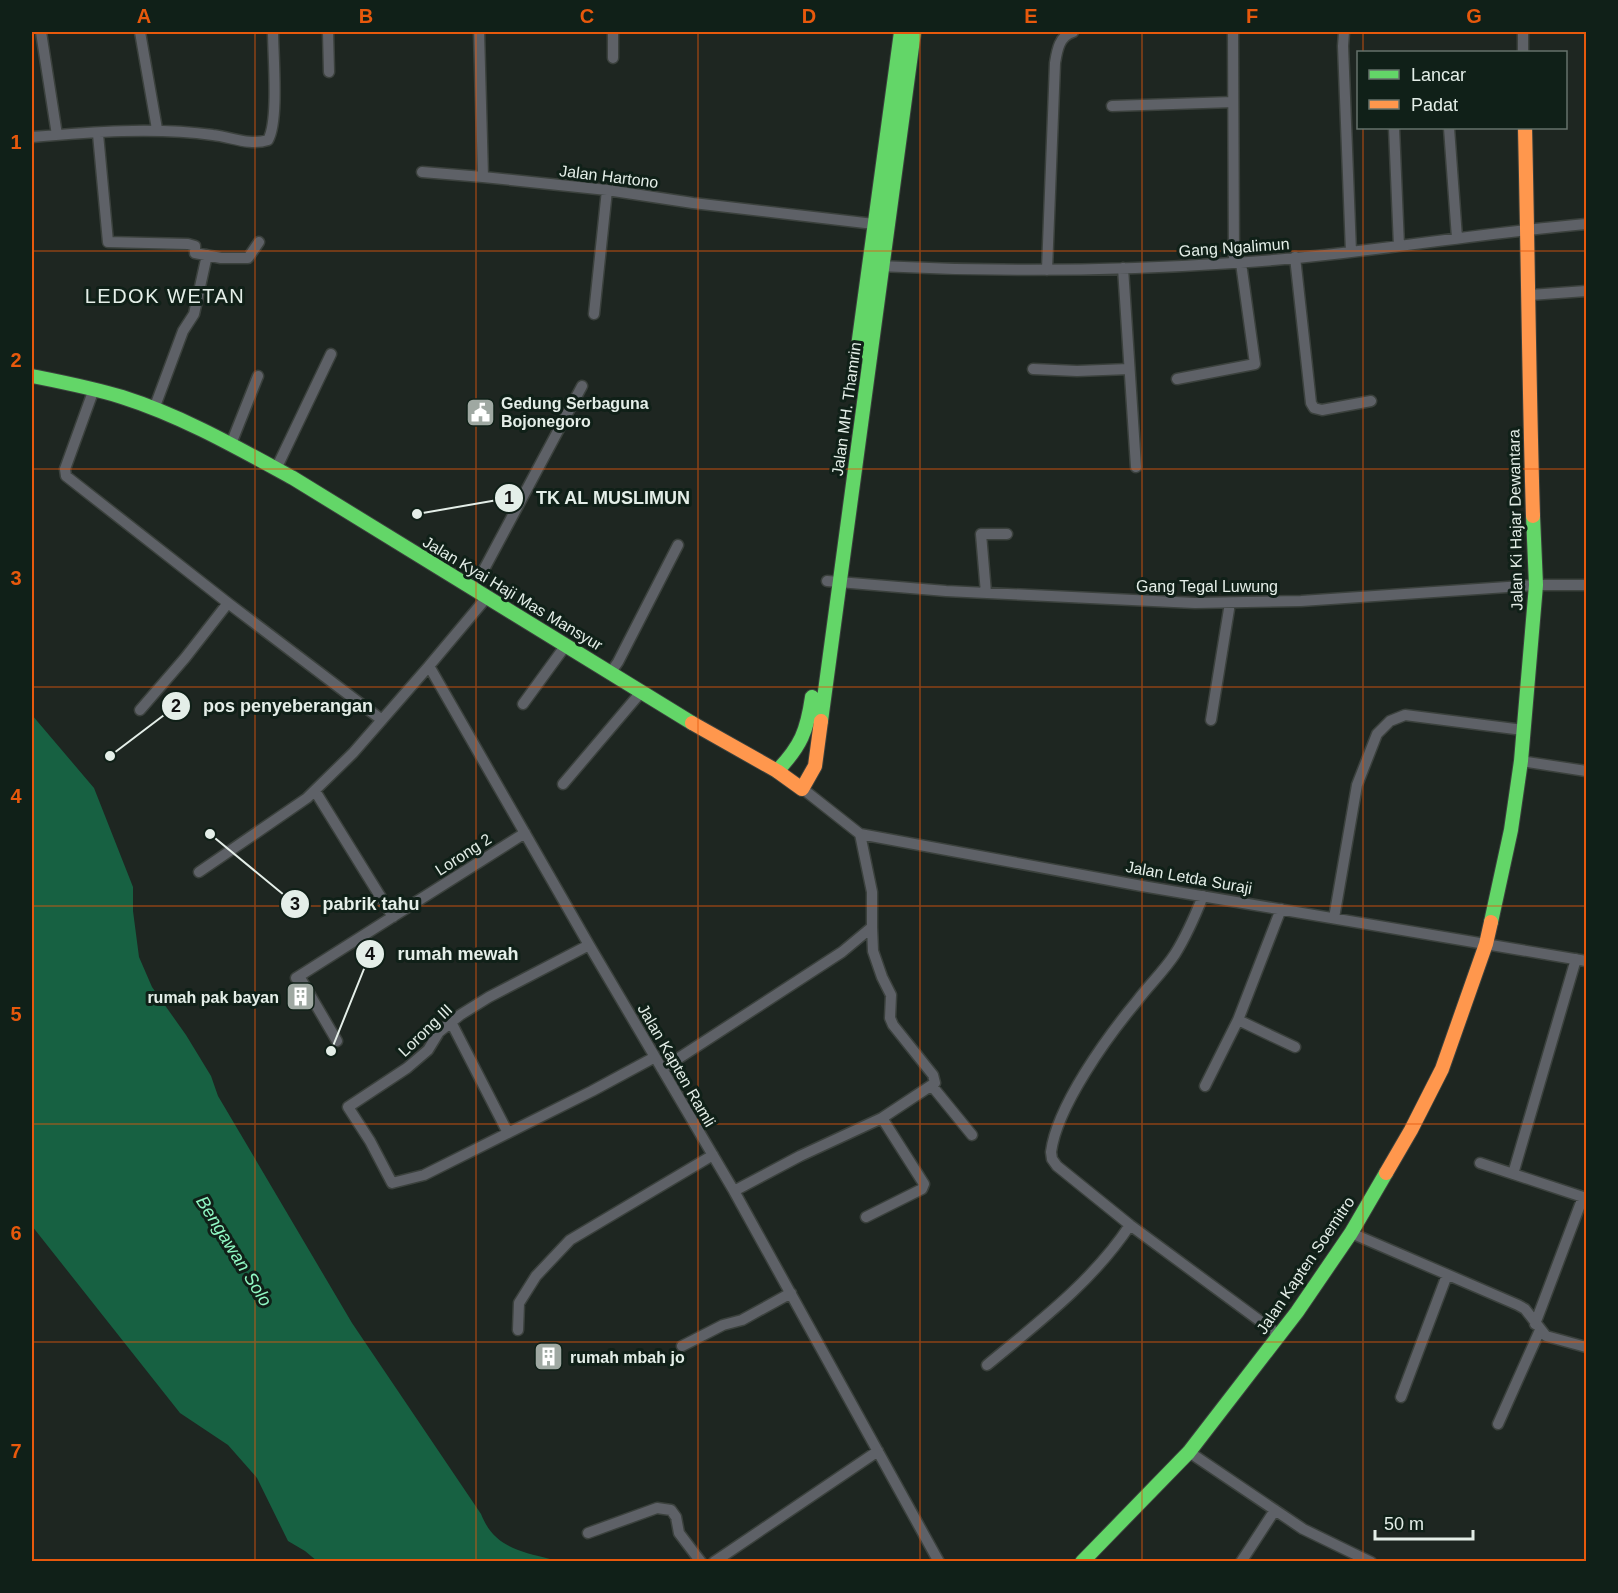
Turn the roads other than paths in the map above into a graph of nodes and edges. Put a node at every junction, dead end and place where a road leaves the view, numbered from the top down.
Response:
1 (41, 32) edge
2 (140, 32) edge
3 (273, 32) edge
4 (328, 32) edge
5 (479, 32) edge
6 (613, 32) edge
7 (901, 32) edge
8 (914, 32) edge
9 (1073, 32) edge
10 (1233, 32) edge
11 (1344, 32) edge
12 (1523, 32) edge
13 (1523, 51) edge
14 (613, 58) dead end
15 (329, 72) dead end
16 (1233, 102) junction
17 (1112, 106) dead end
18 (157, 129) junction
19 (1394, 129) edge
20 (1449, 129) edge
21 (1525, 129) edge
22 (98, 134) junction
23 (57, 135) junction
24 (32, 137) edge
25 (422, 172) dead end
26 (483, 177) junction
27 (607, 190) junction
28 (874, 224) junction
29 (1587, 224) edge
30 (1528, 229) junction
31 (1458, 238) junction
32 (259, 242) dead end
33 (1399, 246) junction
34 (1351, 252) junction
35 (207, 255) junction
36 (1295, 257) junction
37 (1238, 263) junction
38 (875, 266) junction
39 (1123, 268) junction
40 (1047, 270) junction
41 (1587, 291) edge
42 (1530, 295) junction
43 (594, 314) dead end
44 (331, 354) dead end
45 (1033, 369) dead end
46 (1130, 369) junction
47 (32, 376) edge
48 (258, 376) dead end
49 (1177, 379) dead end
50 (582, 386) dead end
51 (94, 389) junction
52 (1371, 401) dead end
53 (154, 409) junction
54 (231, 444) junction
55 (1136, 467) dead end
56 (276, 469) junction
57 (1007, 534) dead end
58 (678, 545) dead end
59 (833, 581) junction
60 (1536, 585) junction
61 (1587, 585) edge
62 (474, 588) junction
63 (986, 593) junction
64 (487, 597) junction
65 (228, 603) junction
66 (1230, 603) junction
67 (566, 645) junction
68 (429, 666) junction
69 (611, 672) junction
70 (642, 691) junction
71 (523, 704) dead end
72 (140, 710) dead end
73 (382, 720) junction
74 (1211, 720) dead end
75 (1523, 730) junction
76 (795, 752) junction
77 (817, 753) junction
78 (1521, 761) junction
79 (777, 771) junction
80 (1587, 771) edge
81 (563, 784) dead end
82 (315, 791) junction
83 (805, 791) junction
84 (525, 832) junction
85 (865, 834) junction
86 (199, 872) dead end
87 (1203, 896) junction
88 (1281, 909) junction
89 (393, 916) junction
90 (1334, 918) junction
91 (872, 927) junction
92 (1486, 944) junction
93 (589, 945) junction
94 (1581, 960) edge
95 (1238, 1020) junction
96 (451, 1022) junction
97 (337, 1041) dead end
98 (1295, 1047) dead end
99 (655, 1057) junction
100 (662, 1069) junction
101 (932, 1086) junction
102 (1205, 1086) dead end
103 (882, 1118) junction
104 (508, 1133) junction
105 (972, 1135) dead end
106 (713, 1155) junction
107 (1480, 1163) dead end
108 (1513, 1174) junction
109 (734, 1191) junction
110 (1585, 1198) edge
111 (866, 1217) dead end
112 (1130, 1225) junction
113 (1351, 1233) junction
114 (1447, 1275) junction
115 (791, 1293) junction
116 (1537, 1327) junction
117 (518, 1330) dead end
118 (1279, 1335) junction
119 (682, 1347) dead end
120 (1587, 1347) edge
121 (987, 1365) dead end
122 (1401, 1397) dead end
123 (1498, 1424) dead end
124 (878, 1450) junction
125 (1189, 1452) junction
126 (1275, 1510) junction
127 (588, 1533) dead end
128 (701, 1562) edge
129 (714, 1562) edge
130 (939, 1562) edge
131 (1082, 1562) edge
132 (1241, 1562) edge
133 (1371, 1562) edge

1 - 23 street
2 - 18 street
3 - 18 street
4 - 15 street
5 - 26 street
6 - 14 street
7 - 28 main road, Jalan MH. Thamrin
8 - 38 main road, Jalan MH. Thamrin
9 - 40 street
10 - 16 street
11 - 34 street
12 - 13 street
16 - 17 street
16 - 37 street
18 - 22 street
19 - 33 street
20 - 31 street
21 - 30 main road, Jalan Ki Hajar Dewantara
22 - 23 street
22 - 35 street
23 - 24 street
25 - 26 street, Jalan Hartono
26 - 27 street, Jalan Hartono
27 - 28 street, Jalan Hartono
27 - 43 street
28 - 38 main road, Jalan MH. Thamrin
29 - 30 street, Gang Ngalimun
30 - 31 street, Gang Ngalimun
30 - 42 main road, Jalan Ki Hajar Dewantara
31 - 33 street, Gang Ngalimun
32 - 35 street
33 - 34 street, Gang Ngalimun
34 - 36 street, Gang Ngalimun
35 - 53 street
36 - 37 street, Gang Ngalimun
36 - 52 street
37 - 39 street, Gang Ngalimun
37 - 49 street
38 - 40 street, Gang Ngalimun
38 - 59 main road, Jalan MH. Thamrin
39 - 40 street, Gang Ngalimun
39 - 46 street
41 - 42 street
42 - 60 main road, Jalan Ki Hajar Dewantara
44 - 56 street
45 - 46 street
46 - 55 street
47 - 51 main road, Jalan Kyai Haji Mas Mansyur
48 - 54 street
50 - 62 street
51 - 53 main road, Jalan Kyai Haji Mas Mansyur
51 - 65 street
53 - 54 main road, Jalan Kyai Haji Mas Mansyur
54 - 56 main road, Jalan Kyai Haji Mas Mansyur
56 - 62 main road, Jalan Kyai Haji Mas Mansyur
57 - 63 street
58 - 69 street
59 - 63 street, Gang Tegal Luwung
59 - 76 main road, Jalan MH. Thamrin
59 - 77 main road, Jalan MH. Thamrin
60 - 61 street, Gang Tegal Luwung
60 - 66 street, Gang Tegal Luwung
60 - 75 main road, Jalan Ki Hajar Dewantara
62 - 64 main road, Jalan Kyai Haji Mas Mansyur
63 - 66 street, Gang Tegal Luwung
64 - 67 main road, Jalan Kyai Haji Mas Mansyur
64 - 68 street
65 - 72 street
65 - 73 street
66 - 74 street
67 - 69 main road, Jalan Kyai Haji Mas Mansyur
67 - 71 street
68 - 73 street
68 - 84 street, Jalan Kapten Ramli
69 - 70 main road, Jalan Kyai Haji Mas Mansyur
70 - 79 main road, Jalan Kyai Haji Mas Mansyur
70 - 81 street
73 - 82 street
75 - 78 main road, Jalan Ki Hajar Dewantara
75 - 90 street
76 - 77 main road
76 - 79 main road, Jalan MH. Thamrin
77 - 83 main road, Jalan MH. Thamrin
78 - 80 street
78 - 92 main road, Jalan Ki Hajar Dewantara
79 - 83 main road, Jalan Kyai Haji Mas Mansyur
82 - 86 street
82 - 89 street
83 - 85 street, Jalan Letda Suraji
84 - 89 street, Lorong 2
84 - 93 street, Jalan Kapten Ramli
85 - 87 street, Jalan Letda Suraji
85 - 91 street
87 - 88 street, Jalan Letda Suraji
87 - 112 street
88 - 90 street, Jalan Letda Suraji
88 - 95 street
89 - 97 street, Lorong 2
90 - 92 street, Jalan Letda Suraji
91 - 100 street
91 - 101 street
92 - 94 street, Jalan Letda Suraji
92 - 113 main road, Jalan Kapten Soemitro
93 - 96 street, Lorong III
93 - 99 street, Jalan Kapten Ramli
94 - 108 street
95 - 98 street
95 - 102 street
96 - 104 street
96 - 104 street, Lorong III
99 - 100 street, Jalan Kapten Ramli
99 - 104 street
100 - 106 street, Jalan Kapten Ramli
101 - 103 street
101 - 105 street
103 - 109 street
103 - 111 street
106 - 109 street, Jalan Kapten Ramli
106 - 117 street
107 - 108 street
108 - 110 street
109 - 115 street, Jalan Kapten Ramli
110 - 116 street
112 - 118 street
112 - 121 street
113 - 114 street
113 - 118 main road, Jalan Kapten Soemitro
114 - 116 street
114 - 122 street
115 - 119 street
115 - 124 street, Jalan Kapten Ramli
116 - 120 street
116 - 123 street
118 - 125 main road, Jalan Kapten Soemitro
124 - 129 street
124 - 130 street, Jalan Kapten Ramli
125 - 126 street
125 - 131 main road, Jalan Kapten Soemitro
126 - 132 street
126 - 133 street
127 - 128 street

